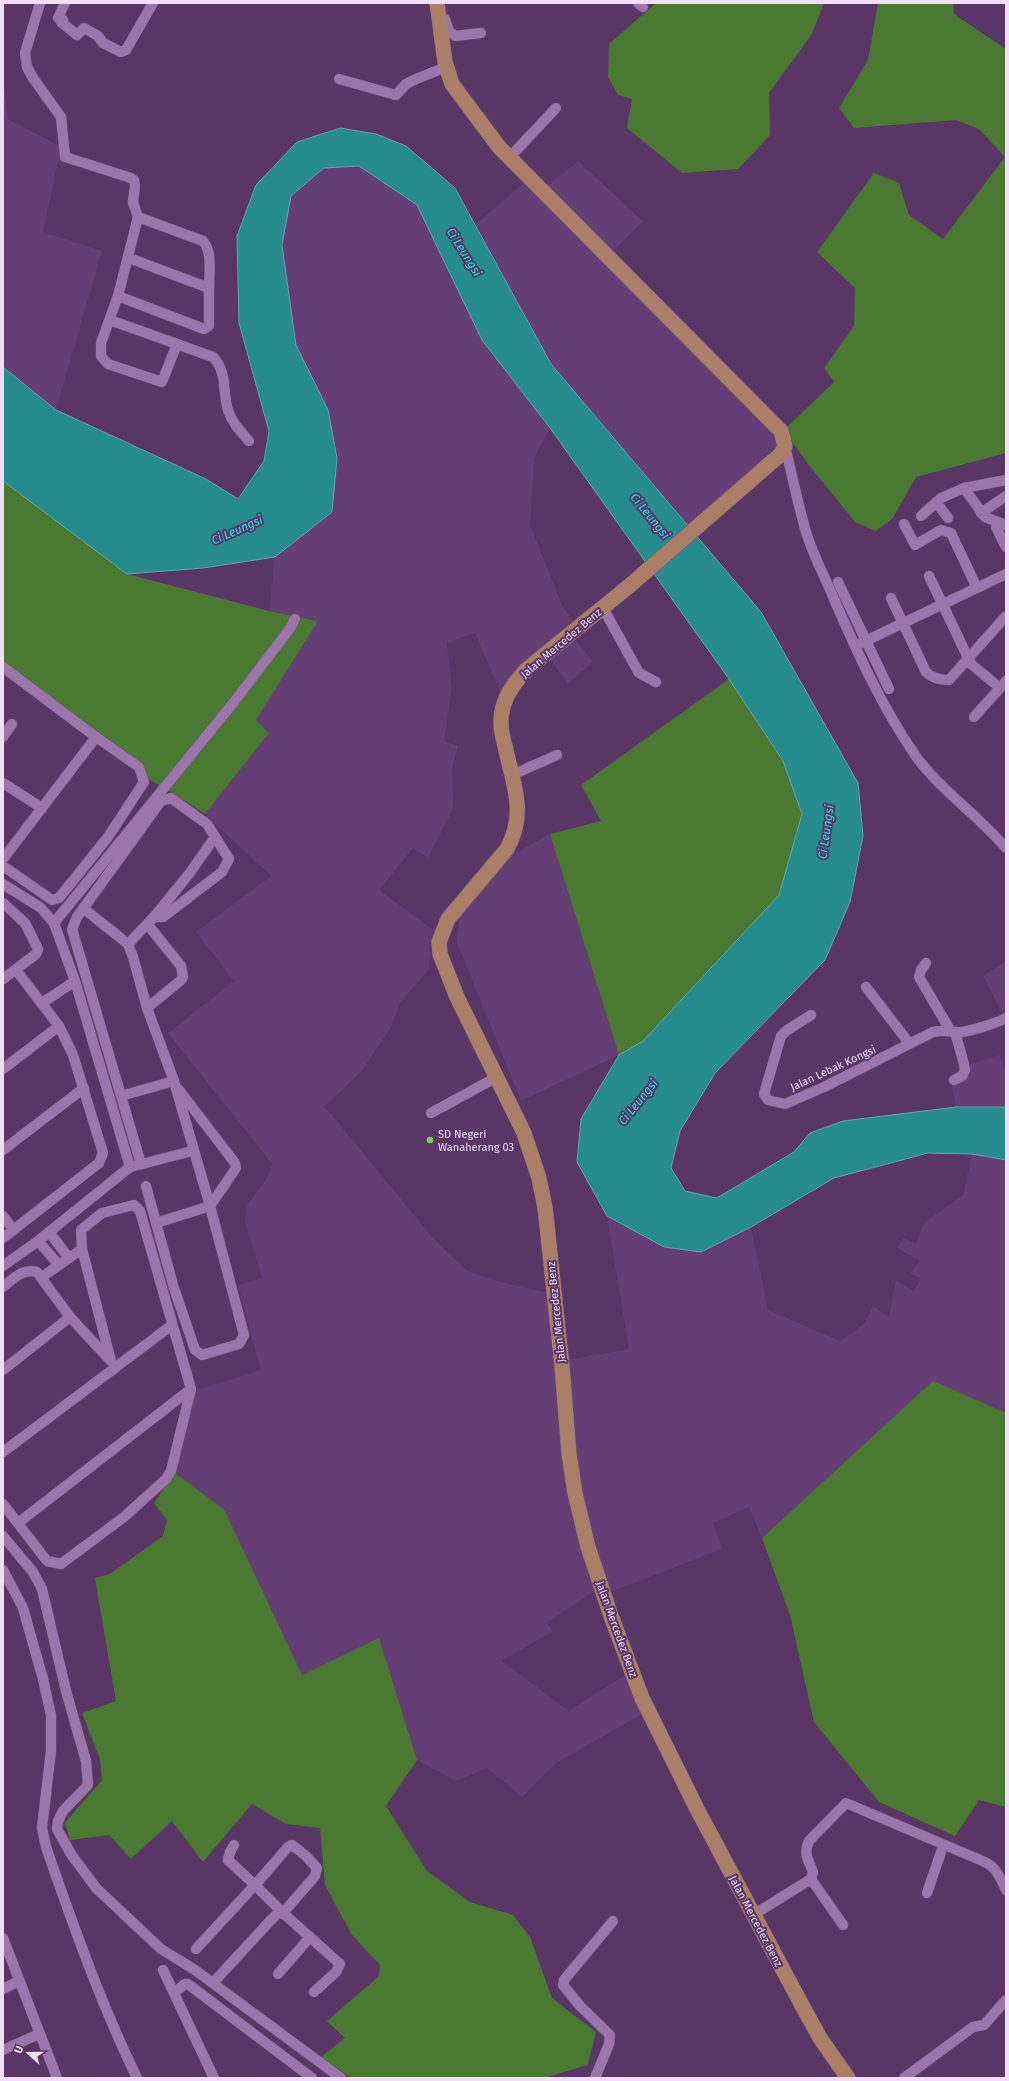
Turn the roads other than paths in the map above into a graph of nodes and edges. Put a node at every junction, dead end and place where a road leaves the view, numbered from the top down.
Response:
1 (40, 3) edge
2 (65, 3) edge
3 (153, 3) edge
4 (438, 9) edge
5 (482, 34) dead end
6 (446, 67) junction
7 (339, 79) dead end
8 (556, 108) dead end
9 (504, 152) junction
10 (138, 217) junction
11 (129, 258) junction
12 (209, 288) junction
13 (118, 296) junction
14 (110, 320) junction
15 (177, 344) junction
16 (249, 441) dead end
17 (785, 446) junction
18 (1006, 480) edge
19 (964, 488) junction
20 (1006, 496) edge
21 (936, 502) junction
22 (982, 513) junction
23 (921, 516) dead end
24 (948, 518) dead end
25 (904, 524) dead end
26 (1001, 526) edge
27 (1006, 547) edge
28 (1006, 574) edge
29 (929, 576) dead end
30 (838, 582) dead end
31 (977, 588) junction
32 (891, 598) dead end
33 (942, 604) junction
34 (602, 608) junction
35 (1006, 616) edge
36 (295, 620) dead end
37 (903, 623) junction
38 (866, 640) junction
39 (855, 646) junction
40 (969, 659) junction
41 (3, 666) edge
42 (656, 682) dead end
43 (1003, 684) edge
44 (889, 690) dead end
45 (974, 717) dead end
46 (12, 724) dead end
47 (3, 737) edge
48 (96, 737) junction
49 (557, 755) dead end
50 (512, 775) junction
51 (3, 783) edge
52 (42, 808) junction
53 (215, 837) junction
54 (1006, 848) edge
55 (3, 859) edge
56 (3, 866) edge
57 (3, 884) edge
58 (3, 903) edge
59 (83, 908) junction
60 (151, 921) junction
61 (54, 923) junction
62 (128, 944) junction
63 (926, 963) dead end
64 (16, 970) junction
65 (3, 979) edge
66 (75, 981) junction
67 (866, 987) dead end
68 (42, 1003) junction
69 (148, 1008) junction
70 (811, 1015) dead end
71 (1006, 1018) edge
72 (59, 1026) junction
73 (952, 1031) junction
74 (909, 1043) junction
75 (3, 1069) edge
76 (497, 1076) junction
77 (954, 1080) dead end
78 (174, 1084) junction
79 (84, 1088) junction
80 (121, 1096) junction
81 (431, 1113) dead end
82 (3, 1150) edge
83 (192, 1151) junction
84 (141, 1164) junction
85 (130, 1167) junction
86 (146, 1186) dead end
87 (210, 1206) junction
88 (3, 1216) edge
89 (156, 1223) junction
90 (14, 1230) junction
91 (49, 1232) junction
92 (3, 1238) edge
93 (38, 1241) junction
94 (82, 1249) junction
95 (69, 1258) junction
96 (59, 1265) junction
97 (3, 1266) edge
98 (42, 1278) junction
99 (3, 1287) edge
100 (70, 1317) junction
101 (172, 1325) junction
102 (113, 1364) junction
103 (3, 1370) edge
104 (191, 1388) junction
105 (3, 1452) edge
106 (3, 1504) edge
107 (18, 1523) junction
108 (3, 1536) edge
109 (3, 1570) edge
110 (234, 1845) dead end
111 (943, 1846) junction
112 (811, 1879) junction
113 (255, 1885) junction
114 (1006, 1890) edge
115 (927, 1894) dead end
116 (282, 1913) junction
117 (753, 1915) junction
118 (613, 1921) dead end
119 (843, 1925) dead end
120 (3, 1938) edge
121 (310, 1938) junction
122 (196, 1949) dead end
123 (163, 1970) dead end
124 (278, 1974) dead end
125 (20, 1982) junction
126 (213, 1983) junction
127 (3, 1988) edge
128 (175, 1992) junction
129 (314, 1992) dead end
130 (1006, 2000) edge
131 (39, 2034) junction
132 (3, 2050) edge
133 (57, 2078) edge
134 (137, 2078) edge
135 (214, 2078) edge
136 (312, 2078) edge
137 (341, 2078) edge
138 (595, 2078) edge
139 (848, 2078) edge
140 (904, 2078) edge

1 - 10 street
2 - 3 street
4 - 5 street
4 - 6 main road
6 - 7 street
6 - 9 main road
8 - 9 street
9 - 17 main road
10 - 11 street
10 - 12 street
11 - 12 street
11 - 13 street
12 - 13 street
13 - 14 street
14 - 15 street
14 - 15 street
15 - 16 street
17 - 34 main road, Jalan Mercedez Benz
17 - 39 street
18 - 19 street
19 - 21 street
19 - 22 street
20 - 22 street
21 - 23 street
21 - 24 street
22 - 26 street
25 - 31 street
26 - 27 street
28 - 31 street
29 - 33 street
30 - 38 street
31 - 33 street
32 - 37 street
33 - 37 street
33 - 40 street
34 - 42 street
34 - 50 main road, Jalan Mercedez Benz
35 - 40 street
36 - 61 street
37 - 38 street
37 - 40 street
38 - 39 street
38 - 44 street
39 - 54 street
40 - 43 street
41 - 48 street
43 - 45 street
46 - 47 street
48 - 52 street
48 - 56 street
49 - 50 street
50 - 76 main road, Jalan Mercedez Benz
51 - 52 street
52 - 55 street
53 - 59 street
53 - 60 street
53 - 60 street
57 - 61 street
58 - 64 street
59 - 62 street
59 - 80 street
60 - 62 street
60 - 69 street
61 - 66 street
62 - 69 street
63 - 73 street
64 - 65 street
64 - 68 street
66 - 68 street
66 - 85 street
67 - 74 street
68 - 72 street
69 - 78 street
70 - 74 street, Jalan Lebak Kongsi
71 - 73 street, Jalan Lebak Kongsi
72 - 75 street
72 - 79 street
73 - 74 street, Jalan Lebak Kongsi
73 - 77 street
76 - 81 street
76 - 117 main road, Jalan Mercedez Benz
78 - 80 street
78 - 83 street
78 - 87 street
79 - 82 street
79 - 90 street
80 - 84 street
83 - 84 street
83 - 87 street
84 - 85 street
85 - 91 street
86 - 89 street
87 - 89 street
87 - 89 street
88 - 90 street
90 - 92 street
91 - 93 street
91 - 95 street
93 - 96 street
93 - 97 street
94 - 95 street
94 - 101 street
94 - 102 street
95 - 96 street
96 - 98 street
98 - 99 street
98 - 100 street
100 - 102 street
100 - 103 street
101 - 102 street
101 - 104 street
102 - 105 street
104 - 107 street
104 - 107 street
106 - 107 street
108 - 126 street
109 - 134 street
110 - 113 street
111 - 112 street
111 - 114 street
111 - 115 street
112 - 117 street
112 - 119 street
113 - 116 street
113 - 116 street
113 - 122 street
116 - 121 street
116 - 126 street
117 - 139 main road, Jalan Mercedez Benz
118 - 138 street
120 - 125 street
121 - 124 street
121 - 129 street
123 - 128 street
125 - 127 street
125 - 131 street
126 - 137 street
128 - 135 street
128 - 136 street
130 - 140 street
131 - 132 street
131 - 133 street

